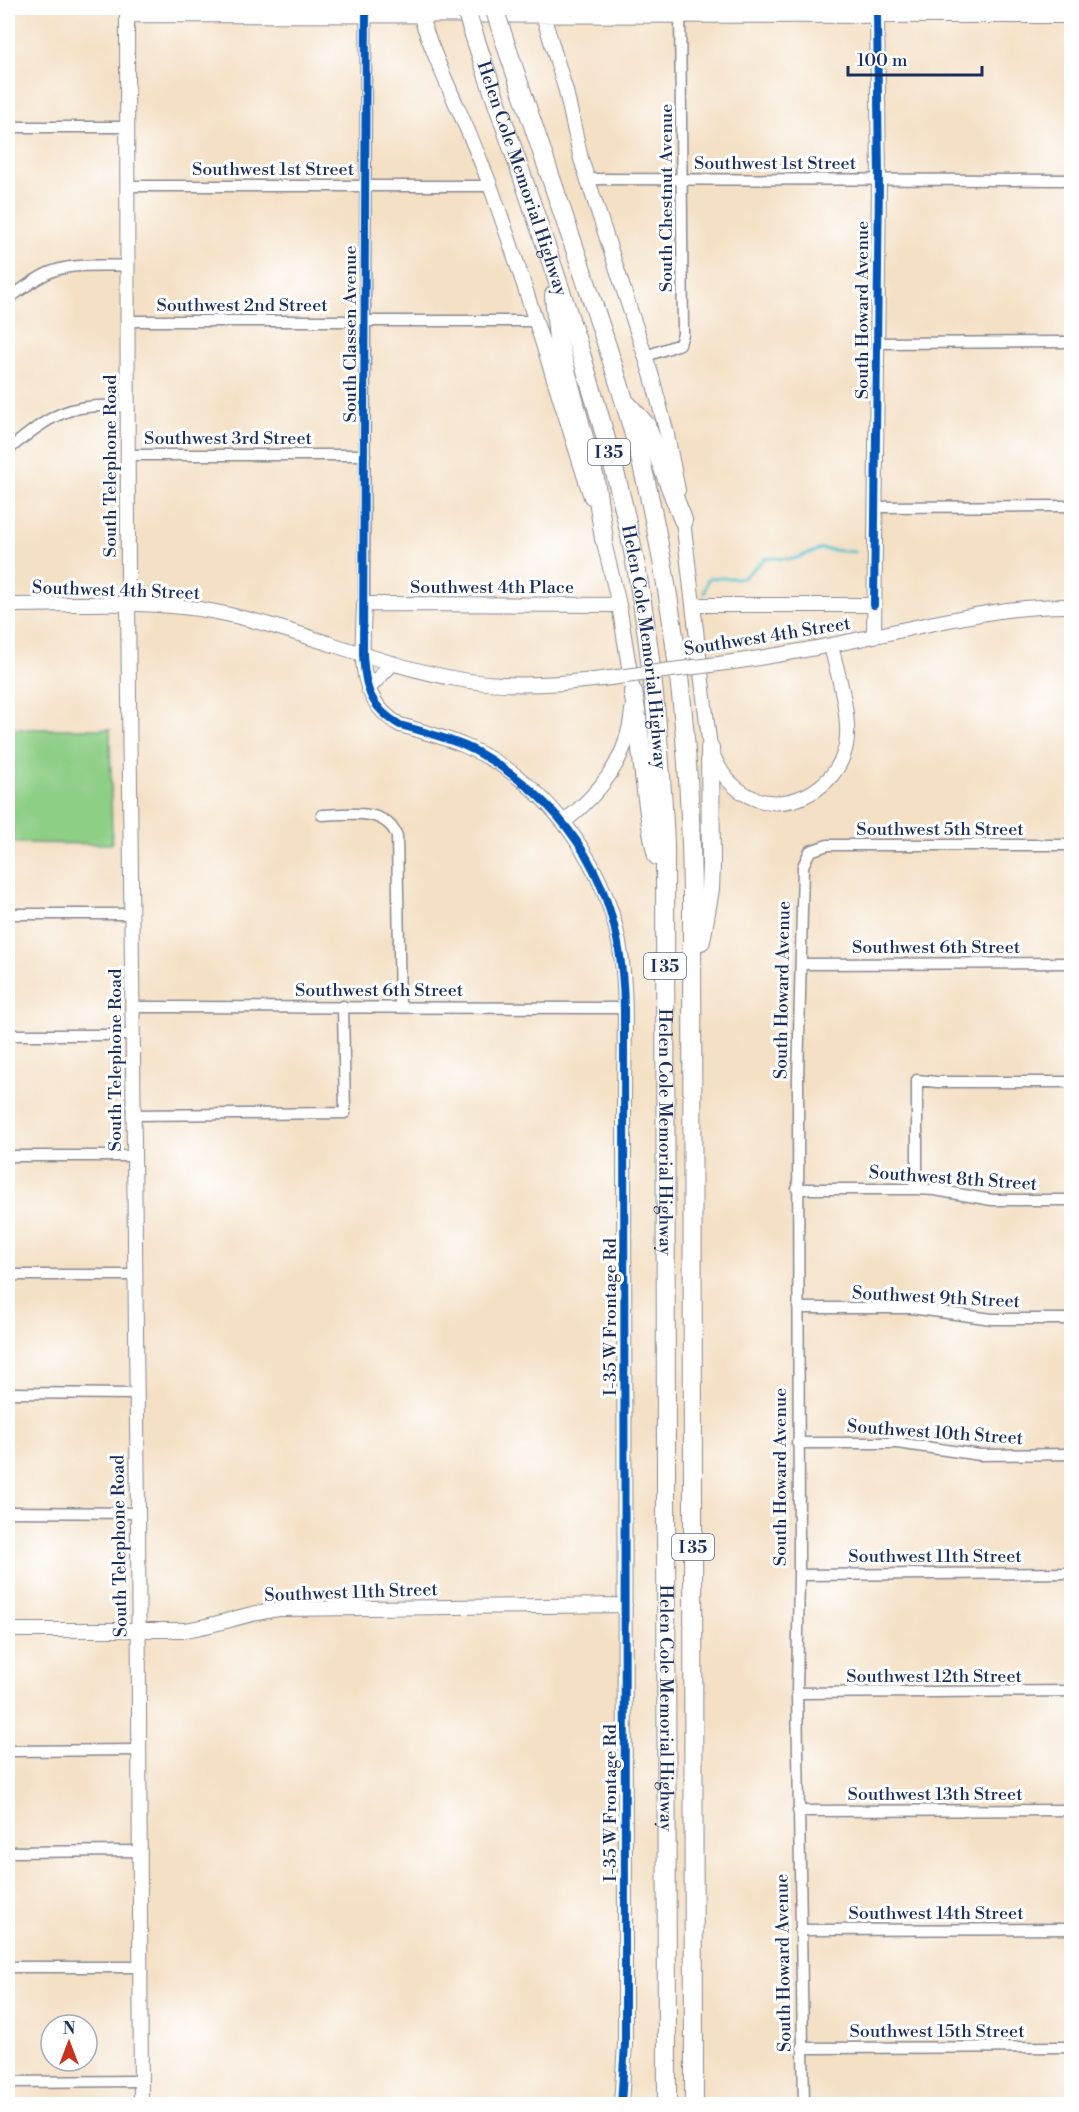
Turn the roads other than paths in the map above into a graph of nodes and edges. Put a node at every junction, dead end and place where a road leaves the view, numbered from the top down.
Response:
1 (465, 8) edge
2 (494, 8) edge
3 (127, 11) edge
4 (366, 11) edge
5 (419, 11) edge
6 (543, 11) edge
7 (681, 11) edge
8 (877, 11) edge
9 (1071, 16) edge
10 (8, 127) edge
11 (128, 127) junction
12 (587, 179) junction
13 (683, 180) junction
14 (879, 180) junction
15 (1071, 180) edge
16 (366, 185) junction
17 (129, 186) junction
18 (490, 186) junction
19 (550, 261) junction
20 (128, 265) junction
21 (8, 284) edge
22 (11, 296) edge
23 (128, 321) junction
24 (536, 321) junction
25 (366, 322) junction
26 (1071, 342) edge
27 (877, 343) junction
28 (646, 356) junction
29 (623, 400) junction
30 (128, 407) junction
31 (8, 450) edge
32 (365, 454) junction
33 (128, 455) junction
34 (1071, 506) edge
35 (876, 507) junction
36 (683, 520) junction
37 (604, 539) junction
38 (364, 604) junction
39 (8, 605) edge
40 (128, 605) junction
41 (619, 605) junction
42 (694, 605) junction
43 (874, 605) junction
44 (1071, 606) edge
45 (874, 636) junction
46 (831, 646) junction
47 (363, 654) junction
48 (393, 663) junction
49 (368, 689) junction
50 (633, 692) junction
51 (710, 748) junction
52 (322, 815) dead end
53 (564, 822) junction
54 (1071, 845) edge
55 (810, 851) joint
56 (665, 890) junction
57 (8, 914) edge
58 (132, 914) junction
59 (1071, 963) edge
60 (801, 964) junction
61 (693, 990) junction
62 (343, 1006) junction
63 (133, 1007) junction
64 (400, 1007) junction
65 (624, 1008) junction
66 (8, 1035) edge
67 (133, 1035) junction
68 (1071, 1082) edge
69 (134, 1115) junction
70 (8, 1156) edge
71 (134, 1156) junction
72 (797, 1189) junction
73 (917, 1189) junction
74 (1071, 1200) edge
75 (8, 1275) edge
76 (135, 1275) junction
77 (798, 1308) junction
78 (1071, 1319) edge
79 (8, 1393) edge
80 (135, 1394) junction
81 (797, 1443) junction
82 (1071, 1454) edge
83 (8, 1512) edge
84 (138, 1513) junction
85 (1071, 1573) edge
86 (799, 1575) junction
87 (625, 1605) junction
88 (8, 1630) edge
89 (139, 1630) junction
90 (1071, 1691) edge
91 (797, 1693) junction
92 (138, 1750) junction
93 (8, 1751) edge
94 (1071, 1810) edge
95 (798, 1811) junction
96 (139, 1851) junction
97 (8, 1852) edge
98 (1071, 1929) edge
99 (800, 1930) junction
100 (8, 1967) edge
101 (140, 1967) junction
102 (1071, 2047) edge
103 (802, 2048) junction
104 (141, 2081) junction
105 (8, 2082) edge
106 (141, 2104) edge
107 (621, 2104) edge
108 (667, 2104) edge
109 (694, 2104) edge
110 (804, 2104) edge

1 - 19 highway, Helen Cole Memorial Highway / I 35, bridge
2 - 29 highway, Helen Cole Memorial Highway / I 35, bridge
3 - 4 main road
3 - 11 main road, South Telephone Road
4 - 5 main road
4 - 16 street, South Classen Avenue
5 - 6 main road
5 - 18 main road
6 - 7 main road
6 - 12 main road
7 - 8 main road
7 - 13 street, South Chestnut Avenue
8 - 9 main road
8 - 14 main road, South Howard Avenue
10 - 11 street
11 - 17 main road, South Telephone Road
12 - 13 street, Southwest 1st Street
12 - 28 main road
13 - 14 street, Southwest 1st Street
13 - 28 street, South Chestnut Avenue
14 - 15 street, Southwest 1st Street
14 - 27 main road, South Howard Avenue
16 - 17 street, Southwest 1st Street
16 - 18 street, Southwest 1st Street
16 - 25 street, South Classen Avenue
17 - 20 main road, South Telephone Road
18 - 24 main road
19 - 37 highway
19 - 56 highway, Helen Cole Memorial Highway / I 35
20 - 22 street
20 - 23 main road, South Telephone Road
21 - 22 street
23 - 25 street, Southwest 2nd Street
23 - 30 main road, South Telephone Road
24 - 25 street, Southwest 2nd Street
24 - 37 main road
25 - 32 street, South Classen Avenue
26 - 27 street
27 - 35 main road, South Howard Avenue
28 - 36 main road
29 - 36 highway
29 - 61 highway, Helen Cole Memorial Highway / I 35
30 - 31 street, Southwest 3rd Street
30 - 33 main road, South Telephone Road
32 - 33 street, Southwest 3rd Street
32 - 38 street, South Classen Avenue
33 - 40 main road, South Telephone Road
34 - 35 street
35 - 43 main road, South Howard Avenue
36 - 42 main road
37 - 41 main road
38 - 41 main road, Southwest 4th Place
38 - 47 main road, South Classen Avenue
39 - 40 main road, Southwest 4th Street
40 - 47 main road, Southwest 4th Street
40 - 58 main road, South Telephone Road
41 - 50 main road
42 - 43 main road
42 - 51 main road
43 - 45 main road, South Howard Avenue
44 - 45 main road, Southwest 4th Street
45 - 46 main road, Southwest 4th Street
46 - 48 main road, Southwest 4th Street, bridge
46 - 51 main road
47 - 48 main road, Southwest 4th Street
47 - 49 main road, I-35 W Frontage Rd
48 - 49 main road
49 - 53 main road, I-35 W Frontage Rd
50 - 53 main road
50 - 56 highway
51 - 61 highway
52 - 64 street
53 - 65 main road, I-35 W Frontage Rd
54 - 55 street, Southwest 5th Street
55 - 60 street, South Howard Avenue
56 - 108 highway, Helen Cole Memorial Highway / I 35
57 - 58 street
58 - 63 main road, South Telephone Road
59 - 60 street, Southwest 6th Street
60 - 72 street, South Howard Avenue
61 - 109 highway, Helen Cole Memorial Highway / I 35
62 - 63 street, Southwest 6th Street
62 - 64 street, Southwest 6th Street
62 - 69 street
63 - 67 main road, South Telephone Road
64 - 65 street, Southwest 6th Street
65 - 87 main road, I-35 W Frontage Rd
66 - 67 street
67 - 69 main road, South Telephone Road
68 - 73 street
69 - 71 main road, South Telephone Road
70 - 71 street
71 - 76 main road, South Telephone Road
72 - 73 street, Southwest 8th Street
72 - 77 street, South Howard Avenue
73 - 74 street, Southwest 8th Street
75 - 76 street
76 - 80 main road, South Telephone Road
77 - 78 street, Southwest 9th Street
77 - 81 street, South Howard Avenue
79 - 80 street
80 - 84 main road, South Telephone Road
81 - 82 street, Southwest 10th Street
81 - 86 street, South Howard Avenue
83 - 84 street
84 - 89 main road, South Telephone Road
85 - 86 street, Southwest 11th Street
86 - 91 street, South Howard Avenue
87 - 89 main road, Southwest 11th Street
87 - 107 main road, I-35 W Frontage Rd
88 - 89 main road, Southwest 11th Street
89 - 92 main road, South Telephone Road
90 - 91 street, Southwest 12th Street
91 - 95 street, South Howard Avenue
92 - 93 street
92 - 96 main road, South Telephone Road
94 - 95 street, Southwest 13th Street
95 - 99 street, South Howard Avenue
96 - 97 street
96 - 101 main road, South Telephone Road
98 - 99 street, Southwest 14th Street
99 - 103 street, South Howard Avenue
100 - 101 street
101 - 104 main road, South Telephone Road
102 - 103 street, Southwest 15th Street
103 - 110 street, South Howard Avenue
104 - 105 street
104 - 106 main road, South Telephone Road

